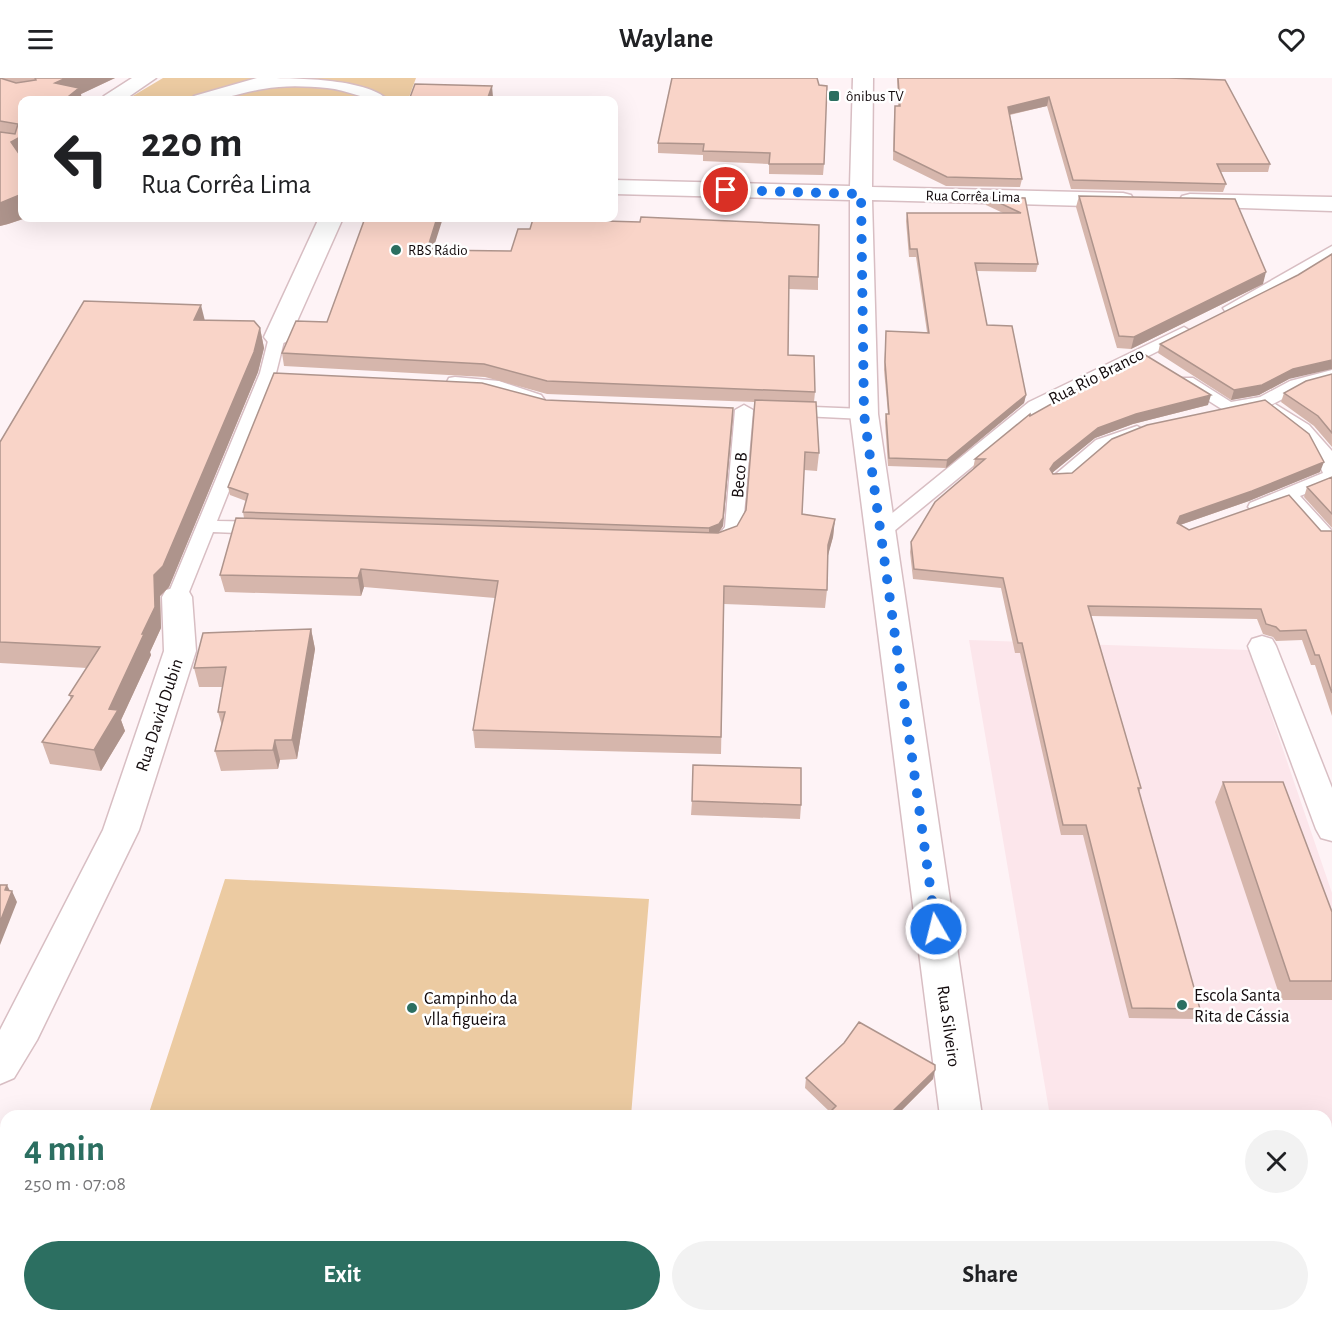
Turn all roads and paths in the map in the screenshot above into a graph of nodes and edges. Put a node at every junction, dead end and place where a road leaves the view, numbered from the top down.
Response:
1 (146, 78) edge
2 (863, 78) edge
3 (117, 96) edge
4 (215, 96) edge
5 (374, 96) edge
6 (618, 188) edge
7 (861, 194) junction
8 (1144, 200) edge
9 (1167, 201) edge
10 (1332, 204) edge
11 (329, 222) edge
12 (1332, 251) edge
13 (1215, 316) edge
14 (1194, 327) edge
15 (277, 337) joint
16 (1141, 353) junction
17 (1332, 375) edge
18 (439, 381) edge
19 (547, 401) edge
20 (1264, 401) junction
21 (1228, 408) junction
22 (864, 414) junction
23 (1206, 414) edge
24 (1151, 427) edge
25 (1332, 475) edge
26 (1059, 479) edge
27 (1288, 494) junction
28 (1236, 514) edge
29 (206, 526) junction
30 (276, 528) edge
31 (881, 532) junction
32 (1326, 536) edge
33 (698, 543) edge
34 (177, 597) joint
35 (1262, 646) dead end
36 (1332, 829) edge
37 (0, 1066) edge
38 (960, 1110) edge

1 - 3 street
2 - 7 street, Rua Silveiro
4 - 5 street
6 - 7 street, Rua Corrêa Lima
7 - 8 street, Rua Corrêa Lima
7 - 22 street, Rua Silveiro
9 - 10 street
11 - 15 street, Rua David Dubin
12 - 13 lane
14 - 16 lane, Rua Rio Branco
15 - 29 lane, Rua David Dubin
16 - 21 lane
16 - 31 lane, Rua Rio Branco
17 - 20 lane
18 - 19 lane
20 - 21 lane
20 - 25 lane
21 - 23 lane
22 - 31 street, Rua Silveiro
22 - 33 lane, Beco B
24 - 26 lane
25 - 27 lane
27 - 28 lane
27 - 32 lane
29 - 30 lane
29 - 34 lane, Rua David Dubin
31 - 38 street, Rua Silveiro
34 - 37 street, Rua David Dubin
35 - 36 street

